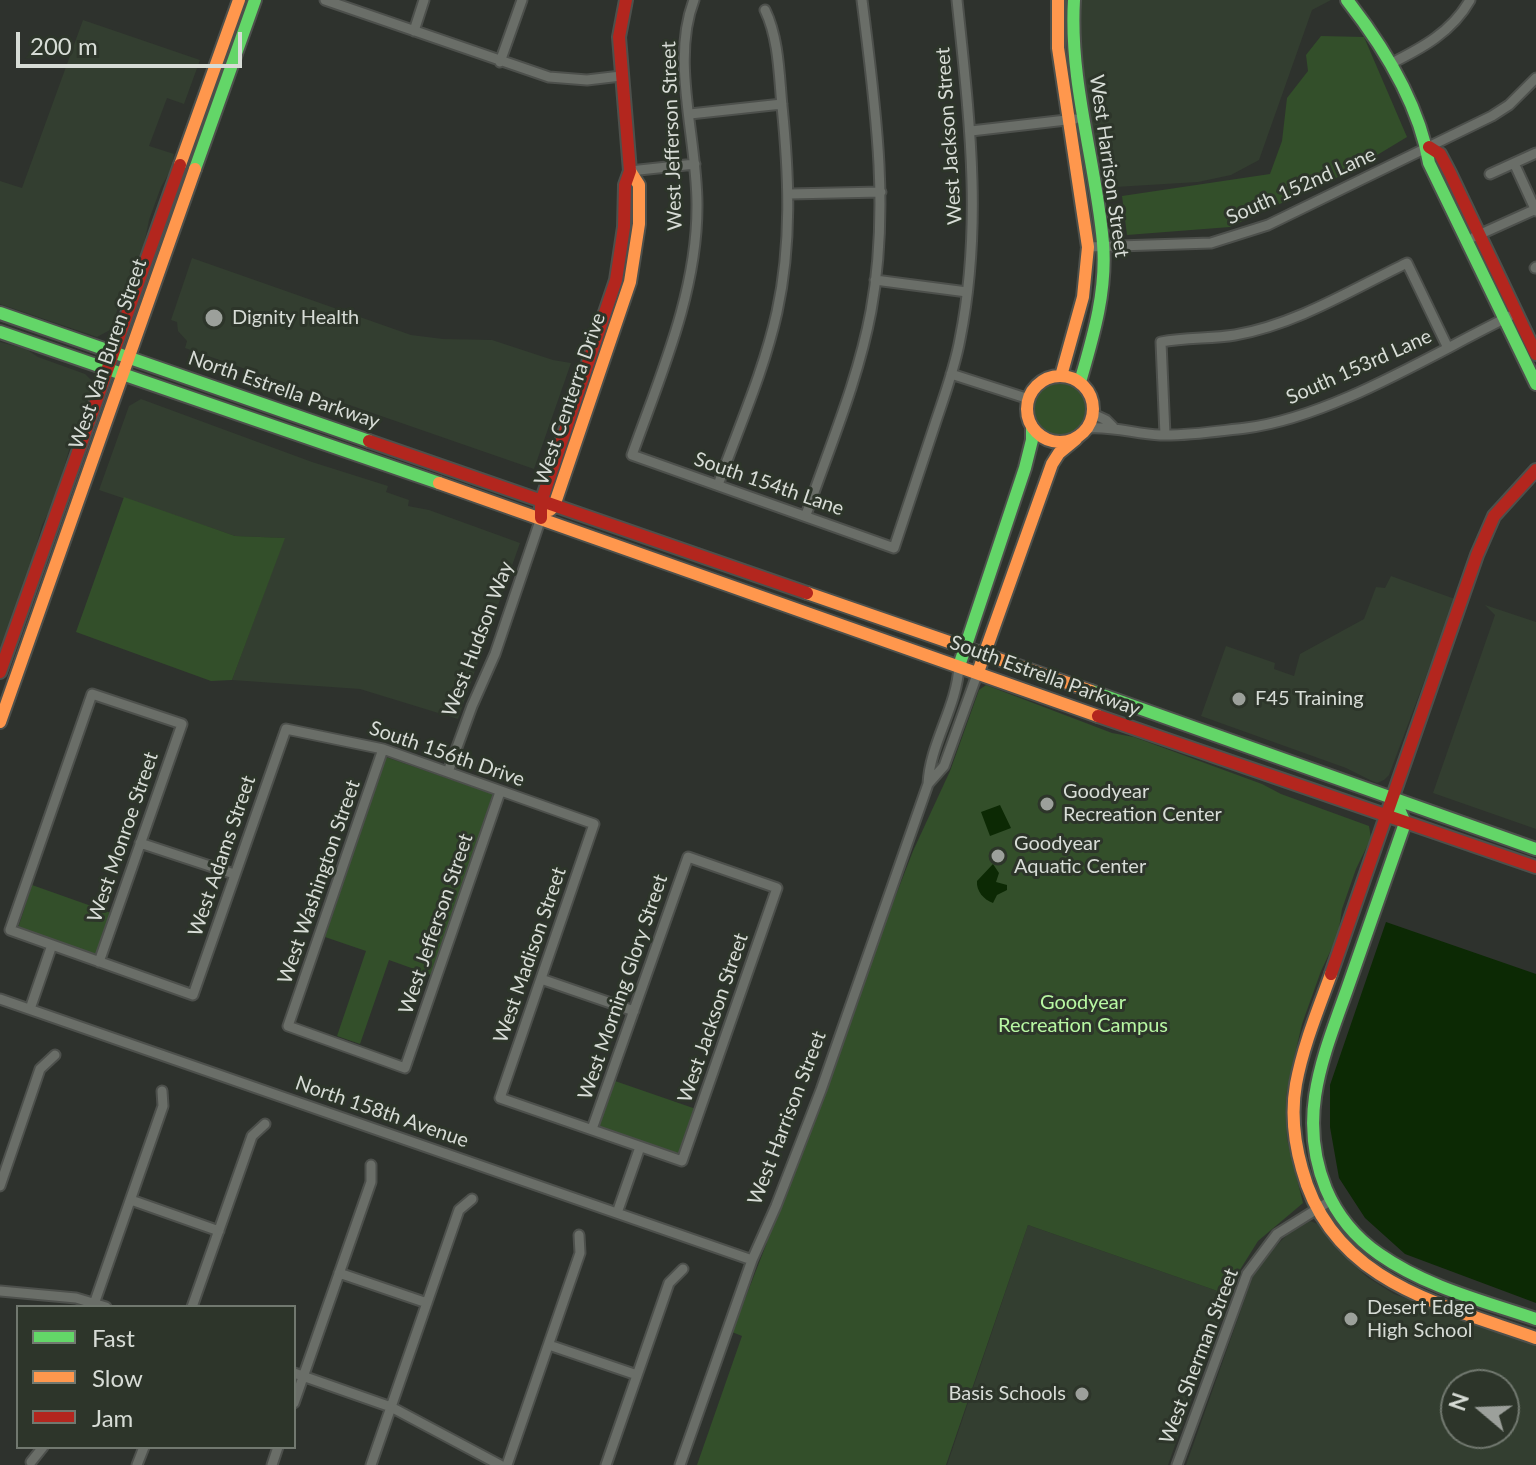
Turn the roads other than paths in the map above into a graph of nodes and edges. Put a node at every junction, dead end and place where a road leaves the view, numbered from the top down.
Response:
1 (239, 0) edge
2 (255, 0) edge
3 (325, 0) edge
4 (424, 0) edge
5 (522, 0) edge
6 (626, 0) edge
7 (694, 0) edge
8 (862, 0) edge
9 (957, 0) edge
10 (1058, 0) edge
11 (1074, 0) edge
12 (1347, 0) edge
13 (1470, 0) edge
14 (765, 10) dead end
15 (414, 31) junction
16 (500, 62) junction
17 (1390, 64) junction
18 (621, 76) junction
19 (1536, 78) edge
20 (782, 104) junction
21 (690, 114) junction
22 (1082, 118) junction
23 (1069, 120) junction
24 (971, 131) junction
25 (1429, 147) junction
26 (1536, 153) edge
27 (182, 158) junction
28 (198, 163) junction
29 (1514, 163) junction
30 (695, 164) junction
31 (630, 171) junction
32 (1490, 174) dead end
33 (881, 192) junction
34 (789, 194) junction
35 (1536, 210) edge
36 (1474, 238) junction
37 (1088, 247) junction
38 (1103, 247) junction
39 (619, 266) junction
40 (632, 269) junction
41 (875, 280) junction
42 (967, 292) junction
43 (0, 313) edge
44 (1511, 315) junction
45 (0, 332) edge
46 (1448, 348) junction
47 (113, 352) junction
48 (1536, 354) edge
49 (128, 357) junction
50 (107, 370) junction
51 (951, 374) junction
52 (122, 375) junction
53 (1061, 376) junction
54 (1080, 382) junction
55 (1536, 384) edge
56 (1029, 399) junction
57 (1093, 414) junction
58 (1032, 427) junction
59 (1113, 427) junction
60 (332, 428) junction
61 (1088, 428) junction
62 (1165, 435) junction
63 (1076, 439) junction
64 (326, 445) junction
65 (632, 455) joint
66 (1536, 470) edge
67 (718, 485) junction
68 (541, 502) junction
69 (554, 506) junction
70 (806, 515) junction
71 (541, 518) junction
72 (1005, 531) junction
73 (1026, 538) junction
74 (894, 548) joint
75 (35, 573) junction
76 (51, 578) junction
77 (964, 648) junction
78 (984, 655) junction
79 (959, 666) junction
80 (0, 672) edge
81 (978, 672) junction
82 (0, 722) edge
83 (1194, 728) junction
84 (286, 729) joint
85 (1136, 730) junction
86 (383, 749) junction
87 (448, 772) junction
88 (928, 784) junction
89 (500, 792) junction
90 (1394, 798) junction
91 (1387, 816) junction
92 (1405, 823) junction
93 (594, 824) joint
94 (140, 843) junction
95 (1471, 846) junction
96 (1535, 849) edge
97 (688, 857) joint
98 (1536, 867) edge
99 (234, 874) junction
100 (52, 945) junction
101 (99, 962) junction
102 (541, 979) junction
103 (0, 999) edge
104 (30, 1009) junction
105 (634, 1011) junction
106 (1333, 1030) junction
107 (1307, 1043) junction
108 (55, 1055) dead end
109 (405, 1068) joint
110 (162, 1091) dead end
111 (265, 1124) dead end
112 (592, 1129) junction
113 (640, 1147) junction
114 (5, 1157) edge
115 (371, 1165) dead end
116 (0, 1186) edge
117 (472, 1199) dead end
118 (131, 1200) junction
119 (1330, 1201) junction
120 (1315, 1208) junction
121 (617, 1213) junction
122 (219, 1231) junction
123 (579, 1235) dead end
124 (752, 1260) junction
125 (683, 1269) dead end
126 (339, 1273) junction
127 (1384, 1279) junction
128 (1444, 1287) junction
129 (0, 1291) edge
130 (427, 1303) junction
131 (94, 1305) edge
132 (193, 1305) edge
133 (1536, 1319) edge
134 (1536, 1338) edge
135 (549, 1345) junction
136 (299, 1375) edge
137 (637, 1375) junction
138 (391, 1407) junction
139 (41, 1449) edge
140 (31, 1462) dead end
141 (371, 1465) edge
142 (500, 1465) edge
143 (507, 1465) edge
144 (606, 1465) edge
145 (680, 1465) edge
146 (1177, 1465) edge

1 - 27 main road, West Van Buren Street
2 - 28 main road, West Van Buren Street
3 - 15 street
4 - 15 street
5 - 16 street
6 - 18 main road, West Centerra Drive
7 - 21 street, West Jefferson Street
8 - 33 street
9 - 24 street, West Jackson Street
10 - 23 main road, West Harrison Street
11 - 22 main road, West Harrison Street
12 - 17 main road
13 - 17 street
14 - 20 street
15 - 16 street
16 - 18 street
17 - 25 main road
18 - 31 main road, West Centerra Drive
19 - 25 street, South 152nd Lane
20 - 21 street
20 - 34 street
21 - 30 street, West Jefferson Street
22 - 23 street
22 - 38 main road, West Harrison Street
23 - 24 street
23 - 37 main road, West Harrison Street
24 - 42 street, West Jackson Street
25 - 36 main road
25 - 38 street, South 152nd Lane
26 - 29 street
27 - 28 main road
27 - 47 main road, West Van Buren Street
28 - 49 main road, West Van Buren Street
29 - 32 street
29 - 35 street
30 - 31 street
30 - 65 street, West Jefferson Street
31 - 39 main road, West Centerra Drive
31 - 40 main road, West Centerra Drive
33 - 34 street
33 - 41 street
34 - 67 street
35 - 36 street
36 - 44 main road
37 - 38 street, South 152nd Lane
37 - 53 main road, West Harrison Street
38 - 54 main road, West Harrison Street
39 - 40 main road
39 - 68 main road, West Centerra Drive
40 - 69 main road, West Centerra Drive
41 - 42 street
41 - 70 street
42 - 51 street, West Jackson Street
43 - 47 main road, North Estrella Parkway
44 - 46 street, South 153rd Lane
44 - 48 main road
44 - 55 main road
45 - 50 main road, North Estrella Parkway
46 - 62 street, South 153rd Lane
46 - 62 street
47 - 49 main road, North Estrella Parkway
47 - 50 main road, West Van Buren Street
49 - 52 main road, West Van Buren Street
49 - 60 main road, North Estrella Parkway
50 - 52 main road, North Estrella Parkway
50 - 75 main road, West Van Buren Street
51 - 56 street
51 - 74 street, West Jackson Street
52 - 64 main road, North Estrella Parkway
52 - 76 main road, West Van Buren Street
53 - 54 main road
53 - 56 main road
54 - 57 main road
56 - 58 main road
57 - 59 street, South 153rd Lane
57 - 61 main road
58 - 63 main road
58 - 72 main road, West Harrison Street
59 - 61 street, South 153rd Lane
59 - 62 street, South 153rd Lane
60 - 64 main road
60 - 68 main road, North Estrella Parkway
61 - 63 main road
63 - 73 main road, West Harrison Street
64 - 71 main road, North Estrella Parkway
65 - 67 street, South 154th Lane
66 - 90 main road
67 - 70 street, South 154th Lane
68 - 69 main road, North Estrella Parkway
68 - 71 main road, West Centerra Drive
69 - 71 main road, West Centerra Drive
69 - 77 main road, South Estrella Parkway
70 - 74 street, South 154th Lane
71 - 79 main road, South Estrella Parkway
71 - 87 street, West Hudson Way
72 - 73 main road
72 - 77 main road, West Harrison Street
73 - 78 main road, West Harrison Street
75 - 76 main road
75 - 80 main road, West Van Buren Street
76 - 82 main road, West Van Buren Street
77 - 78 main road, South Estrella Parkway
77 - 79 main road, West Harrison Street
78 - 81 main road, West Harrison Street
78 - 83 main road, South Estrella Parkway
79 - 81 main road, South Estrella Parkway
79 - 88 street, West Harrison Street
81 - 85 main road, South Estrella Parkway
81 - 88 street, West Harrison Street
83 - 85 main road
83 - 90 main road, South Estrella Parkway
84 - 86 street, South 156th Drive
84 - 99 street, West Adams Street
85 - 91 main road, South Estrella Parkway
86 - 87 street, South 156th Drive
86 - 109 street, West Washington Street
87 - 89 street, South 156th Drive
88 - 124 street, West Harrison Street
89 - 93 street, South 156th Drive
89 - 109 street, West Jefferson Street
90 - 91 main road
90 - 92 main road
90 - 96 main road, South Estrella Parkway
91 - 92 main road, South Estrella Parkway
91 - 107 main road
92 - 95 main road, South Estrella Parkway
92 - 106 main road
93 - 102 street, West Madison Street
94 - 99 street
94 - 100 street, West Monroe Street
94 - 101 street, West Monroe Street
95 - 96 main road
95 - 98 main road, South Estrella Parkway
97 - 105 street, West Morning Glory Street
97 - 113 street, West Jackson Street
99 - 101 street, West Adams Street
100 - 101 street
100 - 104 street
102 - 105 street
102 - 112 street, West Madison Street
103 - 104 street, North 158th Avenue
104 - 121 street, North 158th Avenue
105 - 112 street, West Morning Glory Street
106 - 107 main road
106 - 119 main road
107 - 120 main road
108 - 114 street
110 - 118 street
111 - 122 street
112 - 113 street
113 - 121 street
114 - 116 street
115 - 126 street
117 - 130 street
118 - 122 street
118 - 131 street
119 - 120 street, West Sherman Street
119 - 128 main road
120 - 127 main road
120 - 146 street, West Sherman Street
121 - 124 street, North 158th Avenue
122 - 132 street
123 - 135 street
124 - 145 street, West Harrison Street
125 - 137 street
126 - 130 street
126 - 136 street
127 - 128 main road
127 - 134 main road
128 - 133 main road
129 - 131 street
130 - 138 street
135 - 137 street
135 - 143 street
136 - 138 street
137 - 144 street
138 - 141 street
138 - 142 street
139 - 140 street

